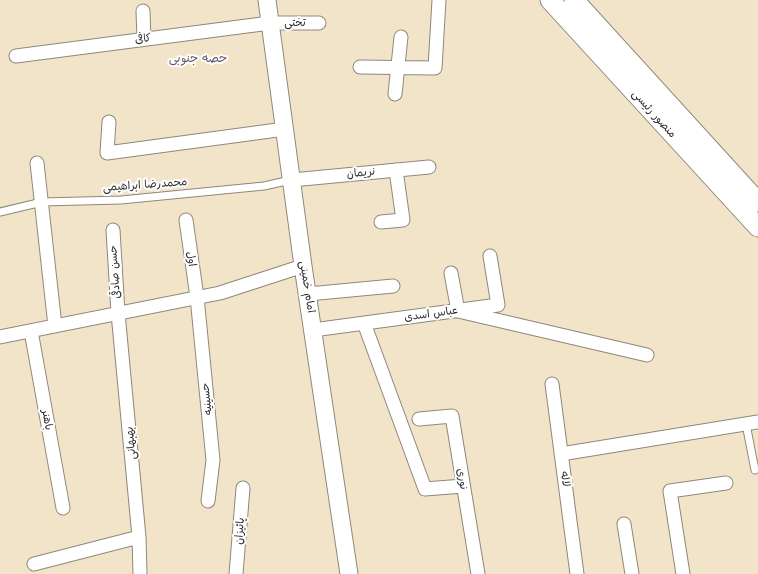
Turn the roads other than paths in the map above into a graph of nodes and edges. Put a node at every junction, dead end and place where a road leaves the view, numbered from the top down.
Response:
1 (267, 0) edge
2 (439, 0) edge
3 (550, 0) edge
4 (574, 0) edge
5 (143, 11) dead end
6 (270, 23) junction
7 (319, 24) dead end
8 (401, 37) dead end
9 (144, 39) junction
10 (16, 56) dead end
11 (360, 67) dead end
12 (398, 68) junction
13 (395, 94) dead end
14 (109, 122) dead end
15 (285, 129) junction
16 (37, 164) dead end
17 (429, 167) dead end
18 (396, 170) junction
19 (292, 180) junction
20 (42, 202) junction
21 (758, 202) edge
22 (0, 212) edge
23 (186, 220) dead end
24 (381, 222) dead end
25 (758, 227) edge
26 (113, 230) dead end
27 (490, 256) dead end
28 (303, 266) junction
29 (451, 273) dead end
30 (393, 286) dead end
31 (308, 294) junction
32 (197, 297) junction
33 (458, 310) junction
34 (118, 313) junction
35 (364, 323) junction
36 (55, 326) junction
37 (313, 330) junction
38 (31, 331) junction
39 (0, 337) edge
40 (647, 355) dead end
41 (552, 384) dead end
42 (419, 419) dead end
43 (752, 423) edge
44 (561, 454) junction
45 (754, 470) dead end
46 (726, 483) dead end
47 (463, 486) junction
48 (243, 488) dead end
49 (208, 501) dead end
50 (63, 508) dead end
51 (624, 524) dead end
52 (139, 537) junction
53 (34, 564) dead end
54 (140, 574) edge
55 (236, 574) edge
56 (348, 574) edge
57 (478, 574) edge
58 (577, 574) edge
59 (632, 574) edge
60 (683, 574) edge

1 - 6 street, امام خمینی
2 - 12 street
3 - 25 main road, منصور رئیسی
4 - 21 main road, منصور رئیسی
5 - 9 street
6 - 7 street, تختی
6 - 9 street, کافی
6 - 15 street, امام خمینی
8 - 12 street
9 - 10 street, کافی
11 - 12 street
12 - 13 street
14 - 15 street
15 - 19 street, امام خمینی
16 - 20 street
17 - 18 street, نریمان
18 - 19 street, نریمان
18 - 24 street
19 - 20 lane, محمدرضا ابراهیمی
19 - 28 street, امام خمینی
20 - 22 lane, محمدرضا ابراهیمی
20 - 36 street
23 - 32 street, اول
26 - 34 street, حسن صادقی
27 - 33 street, عباس اسدی
28 - 31 street, امام خمینی
28 - 32 street
29 - 33 street
30 - 31 street
31 - 37 street, امام خمینی
32 - 34 street
32 - 49 street, حسینیه
33 - 35 street, عباس اسدی
33 - 40 street
34 - 36 street
34 - 52 street, بهبهانی
35 - 37 street, عباس اسدی
35 - 47 street
36 - 38 street
37 - 56 street, امام خمینی
38 - 39 street
38 - 50 street, باهنر
41 - 44 street, لاله
42 - 47 street, نوری
43 - 44 street
43 - 45 lane
44 - 58 street, لاله
46 - 60 street
47 - 57 street, نوری
48 - 55 street, پائیزان
51 - 59 street
52 - 53 street
52 - 54 street, بهبهانی

